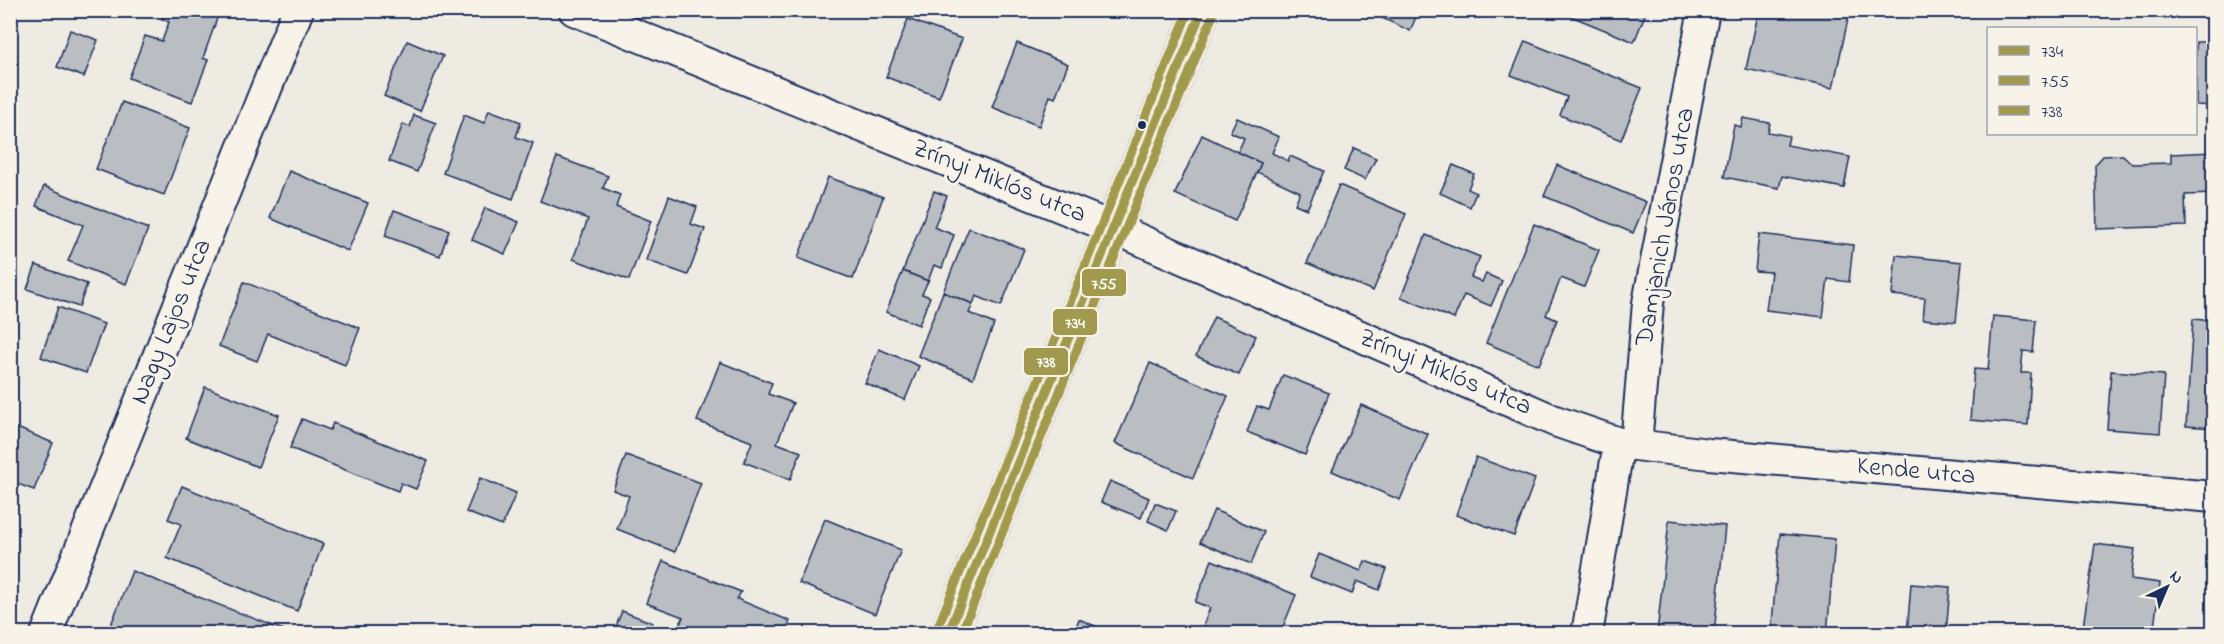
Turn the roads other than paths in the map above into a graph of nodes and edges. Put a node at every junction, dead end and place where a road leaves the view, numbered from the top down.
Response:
1 (298, 10) edge
2 (574, 10) edge
3 (1202, 10) edge
4 (1704, 10) edge
5 (1113, 228) junction
6 (1628, 444) junction
7 (2214, 497) edge
8 (46, 633) edge
9 (948, 633) edge
10 (1587, 633) edge

1 - 8 street, Nagy Lajos utca
2 - 5 street, Zrínyi Miklós utca
3 - 5 street
4 - 6 street, Damjanich János utca
5 - 6 street, Zrínyi Miklós utca
5 - 9 street
6 - 7 street, Kende utca
6 - 10 street, Damjanich János utca

